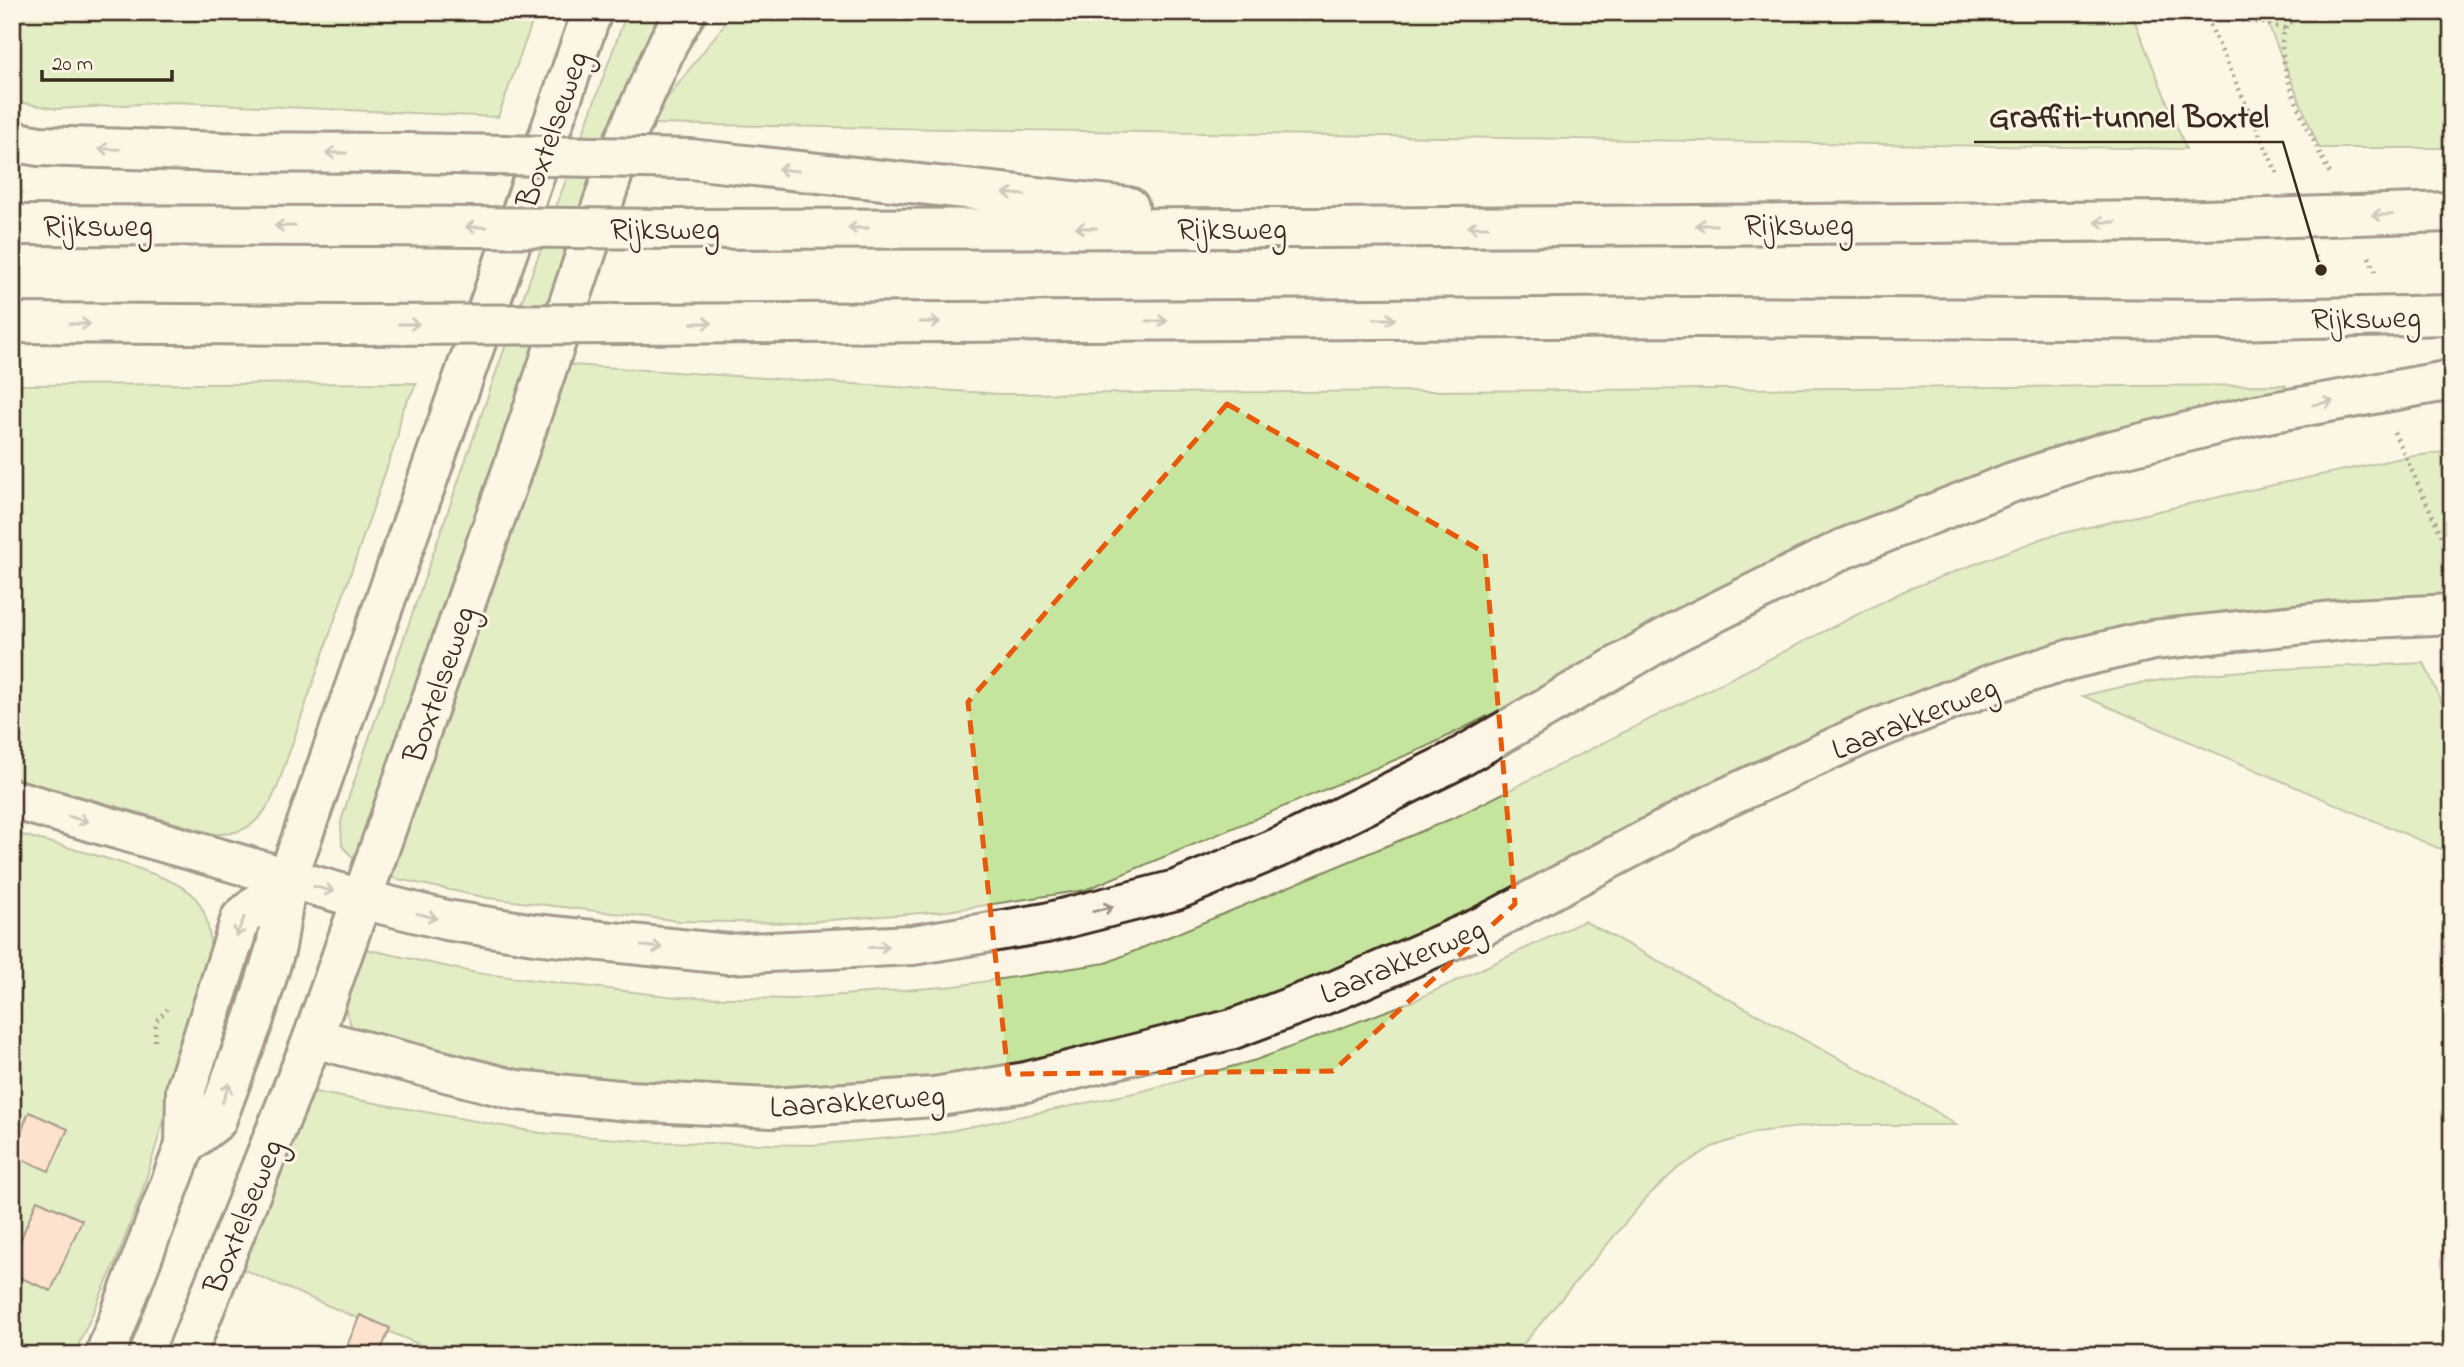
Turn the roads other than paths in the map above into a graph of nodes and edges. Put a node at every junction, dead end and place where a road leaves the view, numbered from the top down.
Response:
1 (592, 12) edge
2 (686, 12) edge
3 (12, 141) edge
4 (2451, 212) edge
5 (12, 225) edge
6 (1326, 228) junction
7 (2452, 316) edge
8 (12, 323) edge
9 (2452, 380) edge
10 (2452, 614) edge
11 (12, 799) edge
12 (287, 880) junction
13 (361, 899) junction
14 (313, 1038) junction
15 (105, 1355) edge
16 (186, 1355) edge

1 - 12 main road, Boxtelseweg
2 - 13 main road, Boxtelseweg
6 -> 3 main road, bridge
4 -> 6 main road, Rijksweg, bridge
6 -> 5 main road, Rijksweg, bridge
8 -> 7 main road, Rijksweg, bridge
13 -> 9 main road, bridge
10 - 14 main road, Laarakkerweg
11 -> 12 main road
12 -> 13 main road
12 - 15 main road, Boxtelseweg
13 - 14 main road, Boxtelseweg
14 - 16 main road, Boxtelseweg

